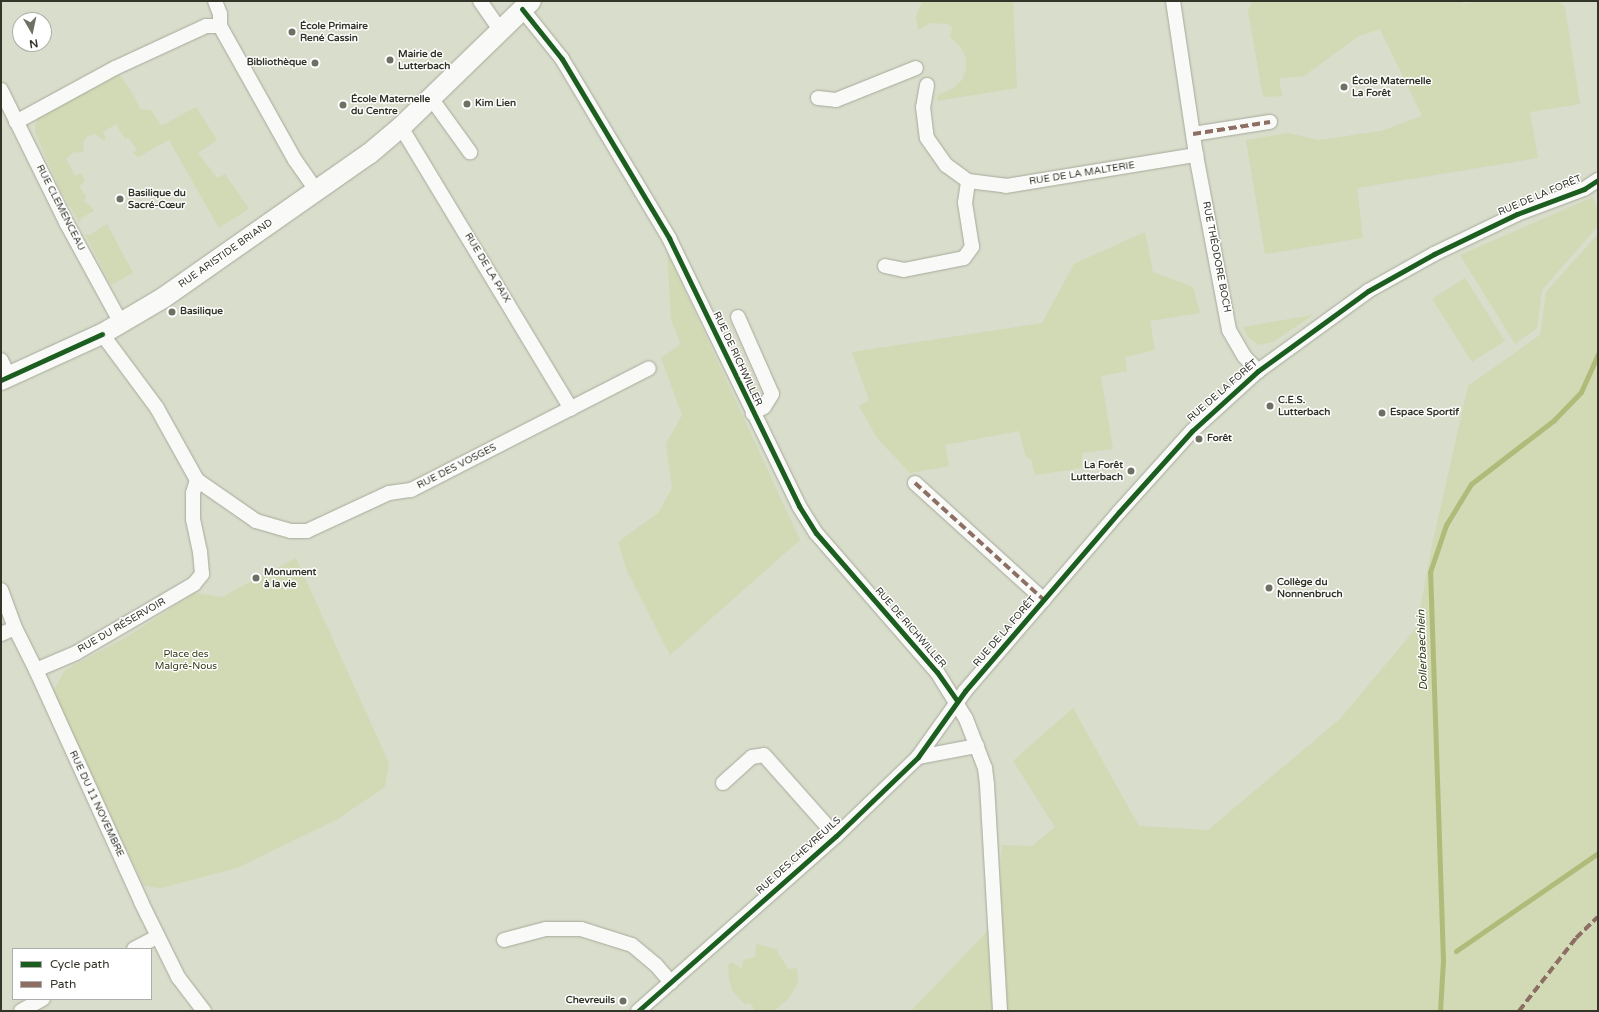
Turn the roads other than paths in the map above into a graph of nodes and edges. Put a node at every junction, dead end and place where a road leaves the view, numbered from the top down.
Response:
1 (215, 1) edge
2 (480, 1) edge
3 (1164, 1) edge
4 (526, 5) edge
5 (1174, 7) edge
6 (220, 26) junction
7 (500, 30) junction
8 (916, 68) dead end
9 (927, 85) dead end
10 (1, 90) edge
11 (431, 98) junction
12 (818, 98) dead end
13 (16, 122) junction
14 (1270, 122) dead end
15 (401, 128) junction
16 (1193, 134) junction
17 (470, 152) dead end
18 (1196, 155) junction
19 (1598, 180) edge
20 (968, 181) junction
21 (317, 192) junction
22 (886, 266) dead end
23 (738, 317) dead end
24 (121, 324) junction
25 (102, 334) junction
26 (649, 368) dead end
27 (1258, 371) junction
28 (4, 372) edge
29 (572, 409) junction
30 (752, 413) junction
31 (197, 480) junction
32 (915, 483) dead end
33 (1, 590) edge
34 (1044, 600) junction
35 (15, 628) junction
36 (1, 634) edge
37 (36, 670) junction
38 (957, 701) junction
39 (977, 746) junction
40 (918, 757) junction
41 (723, 783) dead end
42 (836, 836) junction
43 (158, 936) junction
44 (504, 940) dead end
45 (136, 948) edge
46 (671, 982) junction
47 (41, 1000) edge
48 (21, 1011) edge
49 (204, 1011) edge
50 (638, 1011) edge
51 (1000, 1011) edge

1 - 6 street
2 - 7 street
3 - 5 street, RUE THÉODORE BOCH
4 - 7 main road, RUE ARISTIDE BRIAND
4 - 30 street, RUE DE RICHWILLER
5 - 16 street, RUE THÉODORE BOCH
6 - 13 street
6 - 21 street
7 - 11 main road, RUE ARISTIDE BRIAND
8 - 12 street
9 - 20 street, RUE DE LA MALTERIE
10 - 13 street, RUE CLEMENCEAU
11 - 15 main road, RUE ARISTIDE BRIAND
11 - 17 street
13 - 24 street, RUE CLEMENCEAU
14 - 16 street
15 - 21 main road, RUE ARISTIDE BRIAND
15 - 29 street, RUE DE LA PAIX
16 - 18 street, RUE THÉODORE BOCH
18 - 20 street, RUE DE LA MALTERIE
18 - 27 street, RUE THÉODORE BOCH
19 - 27 street, RUE DE LA FORÊT
20 - 22 street
21 - 24 main road, RUE ARISTIDE BRIAND
23 - 30 street, RUE DE RICHWILLER
24 - 25 main road, RUE ARISTIDE BRIAND
25 - 28 main road, RUE ARISTIDE BRIAND
25 - 31 street
26 - 29 street, RUE DES VOSGES
27 - 34 street, RUE DE LA FORÊT
29 - 31 street, RUE DES VOSGES
30 - 38 street, RUE DE RICHWILLER
31 - 37 street, RUE DU RÉSERVOIR
32 - 34 street, RUE DE LA FORÊT
33 - 35 street, RUE DU 11 NOVEMBRE
34 - 38 street, RUE DE LA FORÊT
35 - 36 street
35 - 37 street, RUE DU 11 NOVEMBRE
37 - 43 street, RUE DU 11 NOVEMBRE
38 - 39 street, RUE DE RICHWILLER
38 - 40 street, RUE DES CHEVREUILS
39 - 40 street
39 - 51 street, RUE DE RICHWILLER
40 - 42 street, RUE DES CHEVREUILS
41 - 42 street
42 - 46 street, RUE DES CHEVREUILS
43 - 45 street
43 - 49 street, RUE DU 11 NOVEMBRE
44 - 46 street
46 - 50 street, RUE DES CHEVREUILS
47 - 48 street

